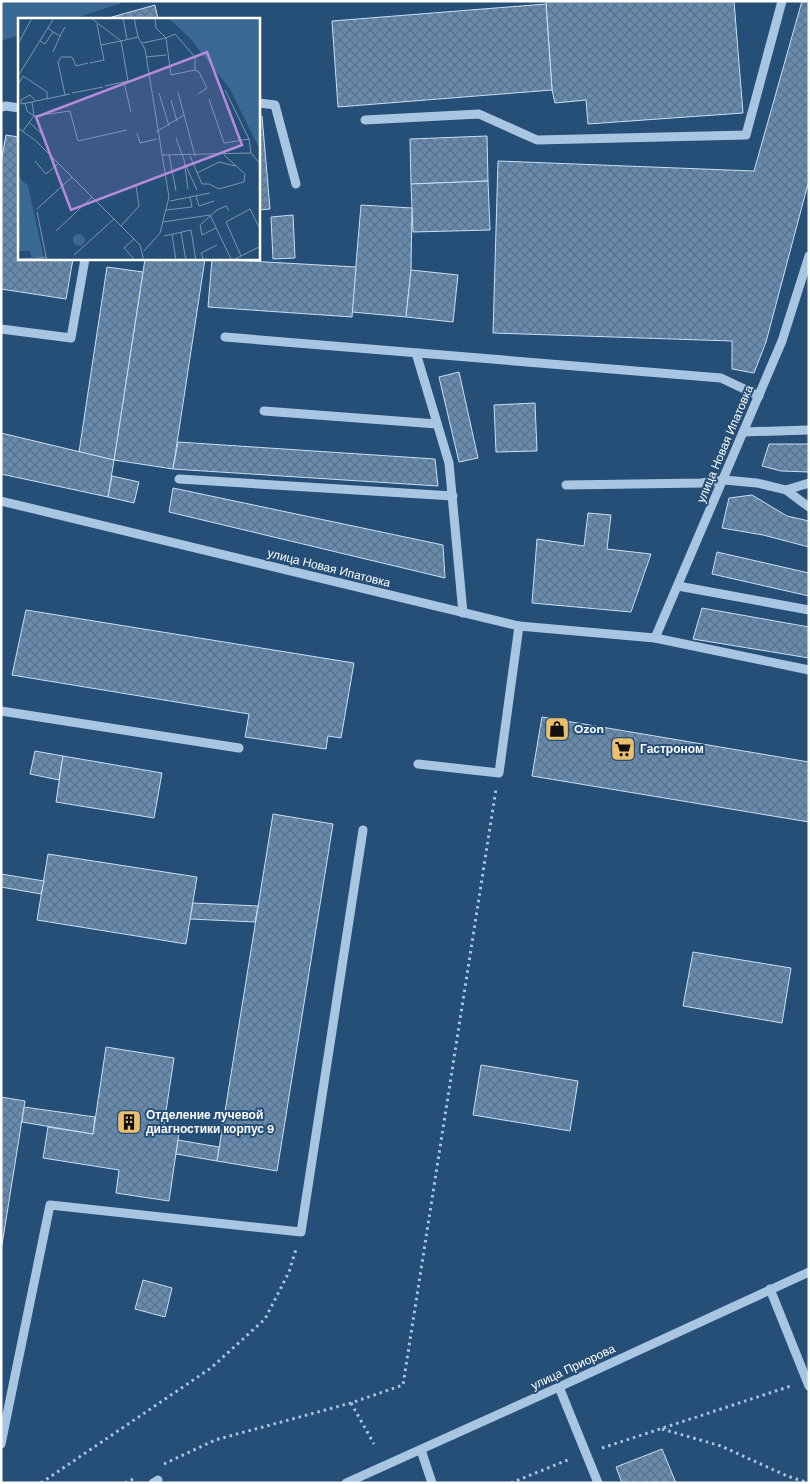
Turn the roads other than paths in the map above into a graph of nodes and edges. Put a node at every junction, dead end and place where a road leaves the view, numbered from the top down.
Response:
1 (782, 1) edge
2 (260, 103) edge
3 (1, 107) edge
4 (18, 108) edge
5 (365, 120) dead end
6 (296, 184) dead end
7 (809, 256) edge
8 (85, 260) edge
9 (1, 329) edge
10 (225, 337) dead end
11 (416, 353) junction
12 (759, 396) junction
13 (264, 411) dead end
14 (437, 424) junction
15 (809, 430) edge
16 (743, 432) junction
17 (179, 479) dead end
18 (724, 480) junction
19 (809, 483) edge
20 (566, 485) dead end
21 (786, 490) junction
22 (453, 496) junction
23 (1, 501) edge
24 (809, 508) edge
25 (678, 586) junction
26 (809, 610) edge
27 (463, 613) junction
28 (519, 626) junction
29 (655, 638) junction
30 (809, 670) edge
31 (1, 711) edge
32 (239, 748) dead end
33 (418, 764) dead end
34 (363, 830) dead end
35 (809, 1272) edge
36 (770, 1289) junction
37 (808, 1384) edge
38 (559, 1387) junction
39 (1, 1444) edge
40 (421, 1450) junction
41 (346, 1483) edge
42 (432, 1483) edge
43 (598, 1483) edge

1 - 5 street
2 - 6 street
3 - 4 street
7 - 12 street, улица Новая Ипатовка
8 - 9 street
10 - 11 street
11 - 12 street
11 - 14 street
12 - 16 street, улица Новая Ипатовка
13 - 14 street
14 - 22 street
15 - 16 street
16 - 18 street, улица Новая Ипатовка
17 - 22 street
18 - 20 street
18 - 21 street
18 - 25 street, улица Новая Ипатовка
19 - 21 street
21 - 24 street
22 - 27 street
23 - 27 street, улица Новая Ипатовка
25 - 26 street
25 - 29 street, улица Новая Ипатовка
27 - 28 street, улица Новая Ипатовка
28 - 29 street, улица Новая Ипатовка
28 - 33 street
29 - 30 street, улица Новая Ипатовка
31 - 32 street
34 - 39 street
35 - 36 street, улица Приорова
36 - 37 street
36 - 38 street, улица Приорова
38 - 40 street, улица Приорова
38 - 43 street
40 - 41 street, улица Приорова
40 - 42 street

